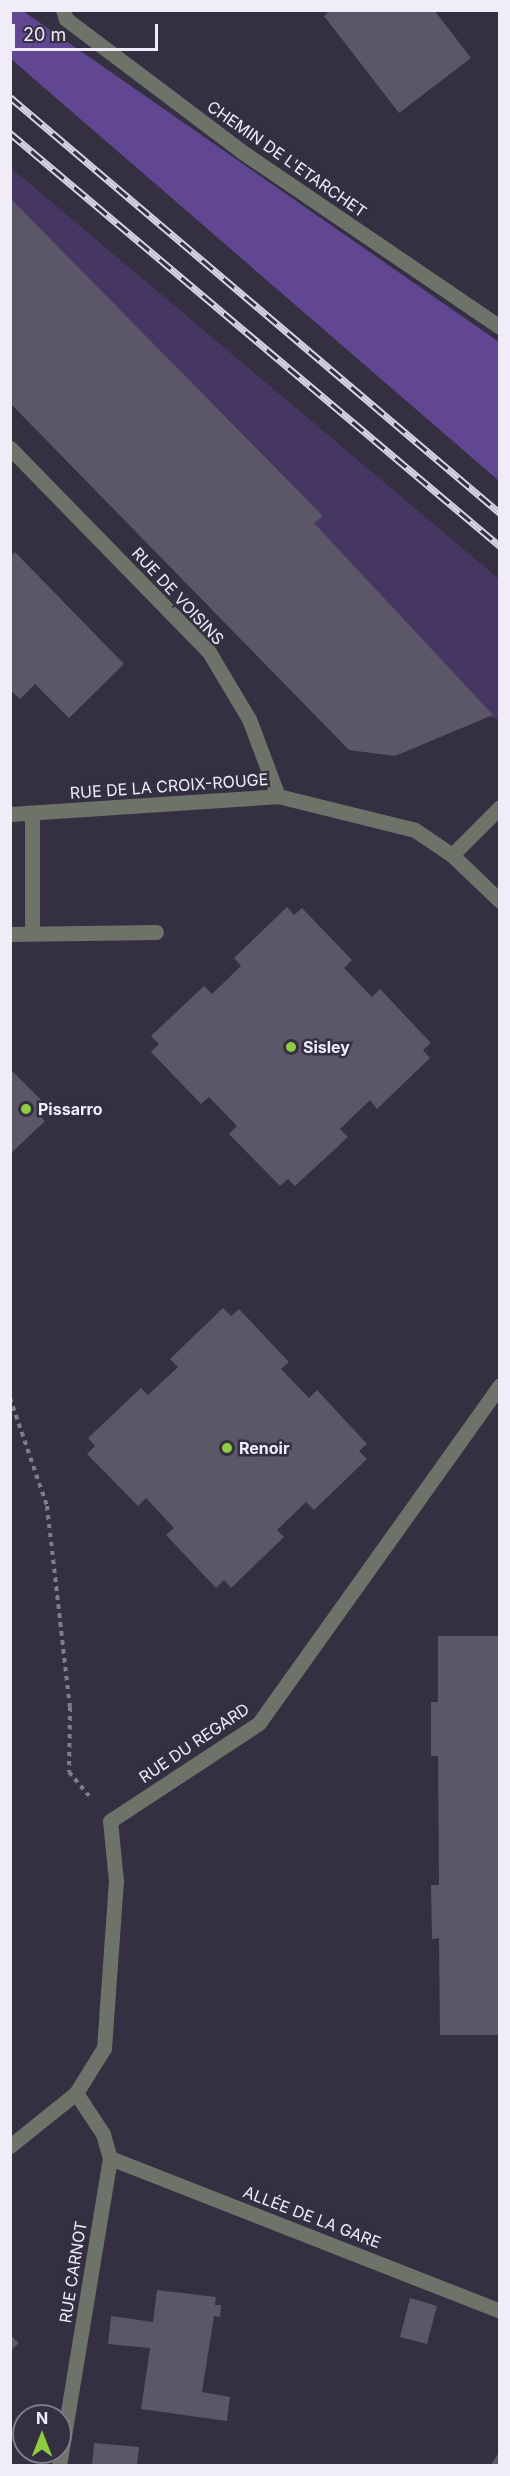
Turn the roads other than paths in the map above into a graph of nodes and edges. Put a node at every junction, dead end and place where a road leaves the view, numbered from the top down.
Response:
1 (63, 10) edge
2 (500, 327) edge
3 (10, 448) edge
4 (278, 796) junction
5 (500, 807) edge
6 (10, 814) edge
7 (32, 814) junction
8 (452, 855) junction
9 (500, 902) edge
10 (156, 932) dead end
11 (10, 933) edge
12 (32, 933) junction
13 (500, 1385) edge
14 (76, 2093) junction
15 (10, 2146) edge
16 (110, 2158) junction
17 (500, 2311) edge
18 (59, 2466) edge

1 - 2 street, CHEMIN DE L'ETARCHET
3 - 4 street, RUE DE VOISINS
4 - 7 street, RUE DE LA CROIX-ROUGE
4 - 8 street, RUE DE LA CROIX-ROUGE
5 - 8 street
6 - 7 street, RUE DE LA CROIX-ROUGE
7 - 12 street
8 - 9 street, RUE DE LA CROIX-ROUGE
10 - 12 street
11 - 12 street
13 - 14 street, RUE DU REGARD
14 - 15 street
14 - 16 street, RUE CARNOT
16 - 17 street, ALLÉE DE LA GARE
16 - 18 street, RUE CARNOT

